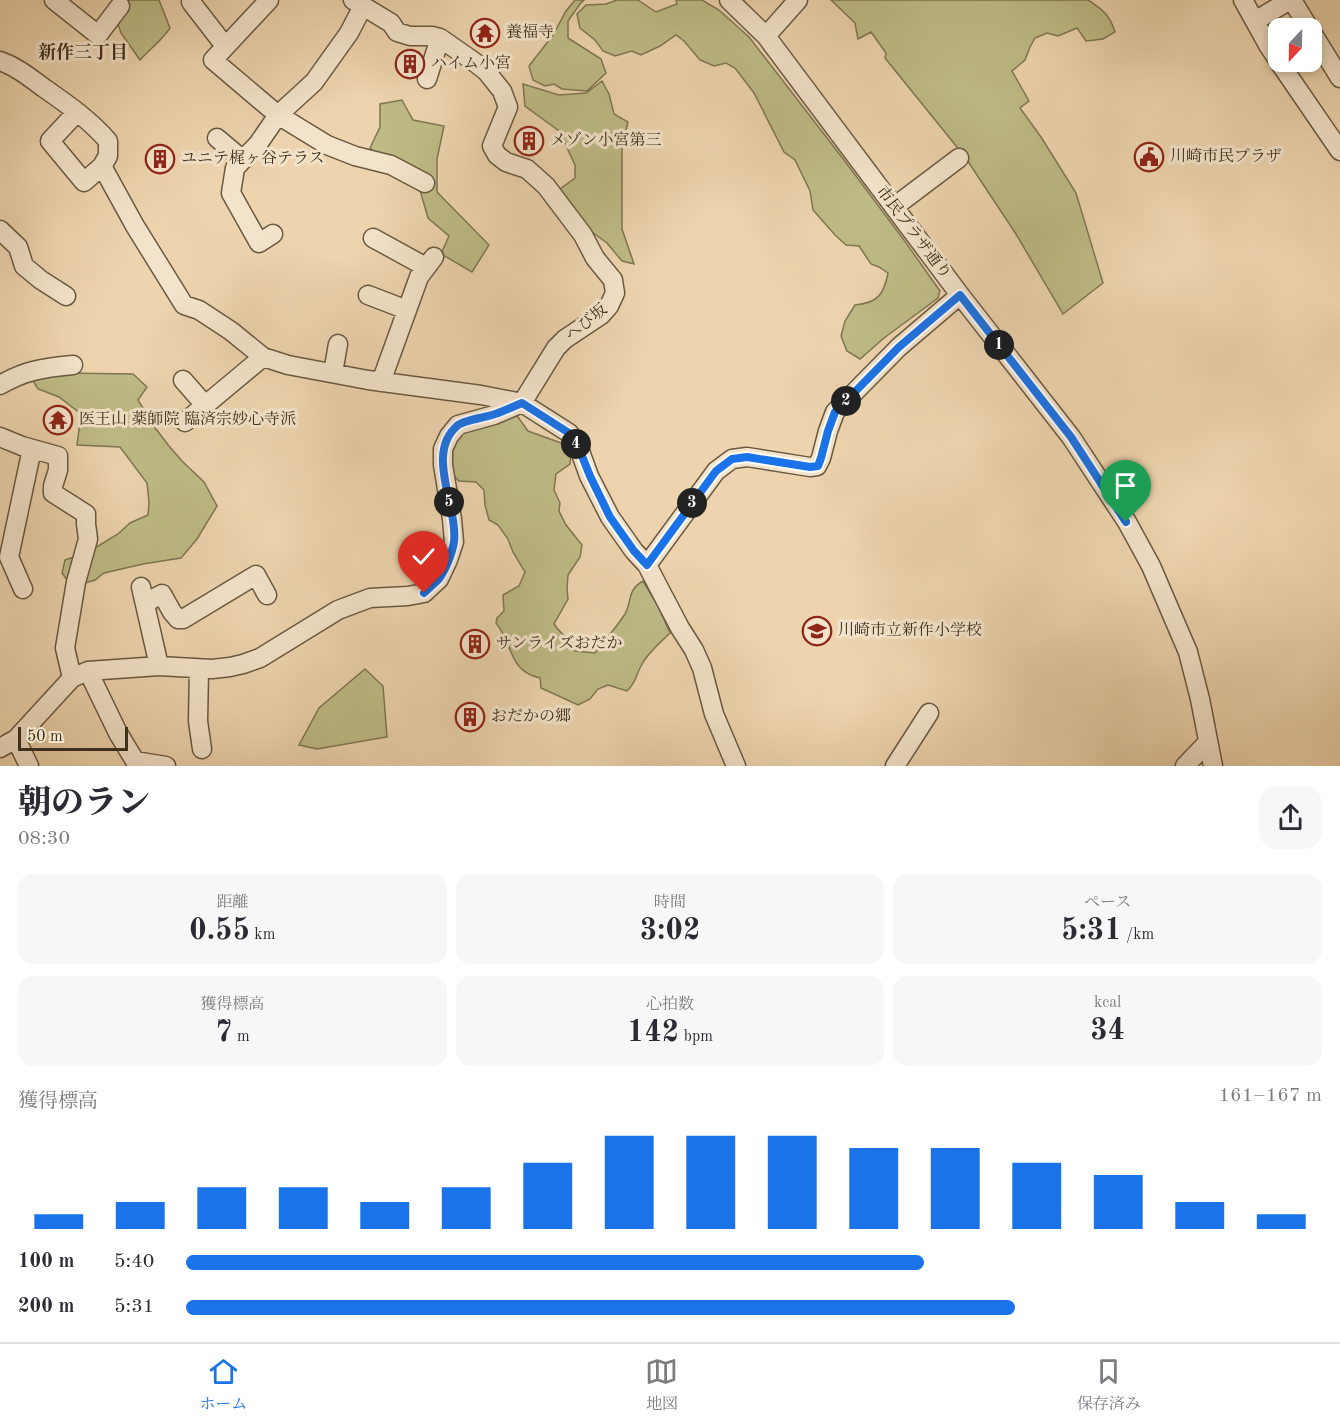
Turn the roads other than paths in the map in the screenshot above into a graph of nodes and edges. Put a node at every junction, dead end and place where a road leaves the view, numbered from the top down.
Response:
1 (54, 0) edge
2 (269, 0) edge
3 (729, 0) edge
4 (798, 0) edge
5 (1243, 0) edge
6 (1291, 0) edge
7 (191, 2) dead end
8 (358, 3) edge
9 (120, 6) dead end
10 (1302, 18) edge
11 (1255, 21) junction
12 (766, 36) junction
13 (440, 38) junction
14 (1268, 43) edge
15 (225, 46) junction
16 (1322, 49) edge
17 (0, 61) edge
18 (1286, 72) edge
19 (1340, 78) edge
20 (427, 79) dead end
21 (78, 112) junction
22 (278, 115) junction
23 (217, 138) dead end
24 (1340, 151) edge
25 (958, 158) dead end
26 (243, 160) junction
27 (102, 166) junction
28 (425, 183) dead end
29 (894, 207) junction
30 (0, 230) edge
31 (273, 234) dead end
32 (372, 238) dead end
33 (587, 239) dead end
34 (595, 258) junction
35 (368, 295) dead end
36 (960, 295) junction
37 (66, 296) dead end
38 (407, 310) junction
39 (338, 344) dead end
40 (264, 357) junction
41 (73, 365) dead end
42 (333, 373) junction
43 (183, 380) dead end
44 (381, 382) junction
45 (0, 385) edge
46 (522, 403) junction
47 (204, 404) junction
48 (184, 422) dead end
49 (0, 437) edge
50 (33, 450) junction
51 (647, 565) junction
52 (23, 589) dead end
53 (267, 594) dead end
54 (159, 666) junction
55 (198, 669) junction
56 (80, 675) junction
57 (929, 713) dead end
58 (16, 739) junction
59 (1208, 742) junction
60 (0, 748) edge
61 (202, 749) dead end
62 (904, 762) edge
63 (28, 766) edge
64 (166, 766) edge
65 (736, 766) edge
66 (1185, 766) edge
67 (1213, 766) edge

1 - 9 street
2 - 15 street
3 - 12 street, 市民プラザ通り
4 - 12 street
5 - 11 street
6 - 10 street
6 - 11 street
7 - 15 street
8 - 13 street
8 - 22 street
11 - 14 street
12 - 29 street, 市民プラザ通り
13 - 20 street
13 - 34 street
15 - 22 street
16 - 19 street
17 - 21 street
18 - 24 street
21 - 27 street
21 - 27 street
22 - 26 street
22 - 28 street
23 - 26 street
25 - 29 street
26 - 31 street
27 - 40 street
29 - 36 street, 市民プラザ通り
30 - 37 street
32 - 38 street
33 - 34 street, へび坂
34 - 46 street, へび坂
35 - 38 street
36 - 51 street
36 - 59 street, 市民プラザ通り
38 - 44 street
39 - 42 street
40 - 42 street
40 - 47 street
41 - 45 street
42 - 44 street
43 - 47 street
44 - 46 street
46 - 51 street
46 - 55 street
47 - 48 street
49 - 50 street
50 - 52 street
50 - 56 street
51 - 65 street
53 - 54 street
54 - 55 street
54 - 56 street
55 - 61 street
56 - 58 street
56 - 64 street
57 - 62 street
58 - 60 street
58 - 63 street
59 - 66 street
59 - 67 street, 市民プラザ通り

